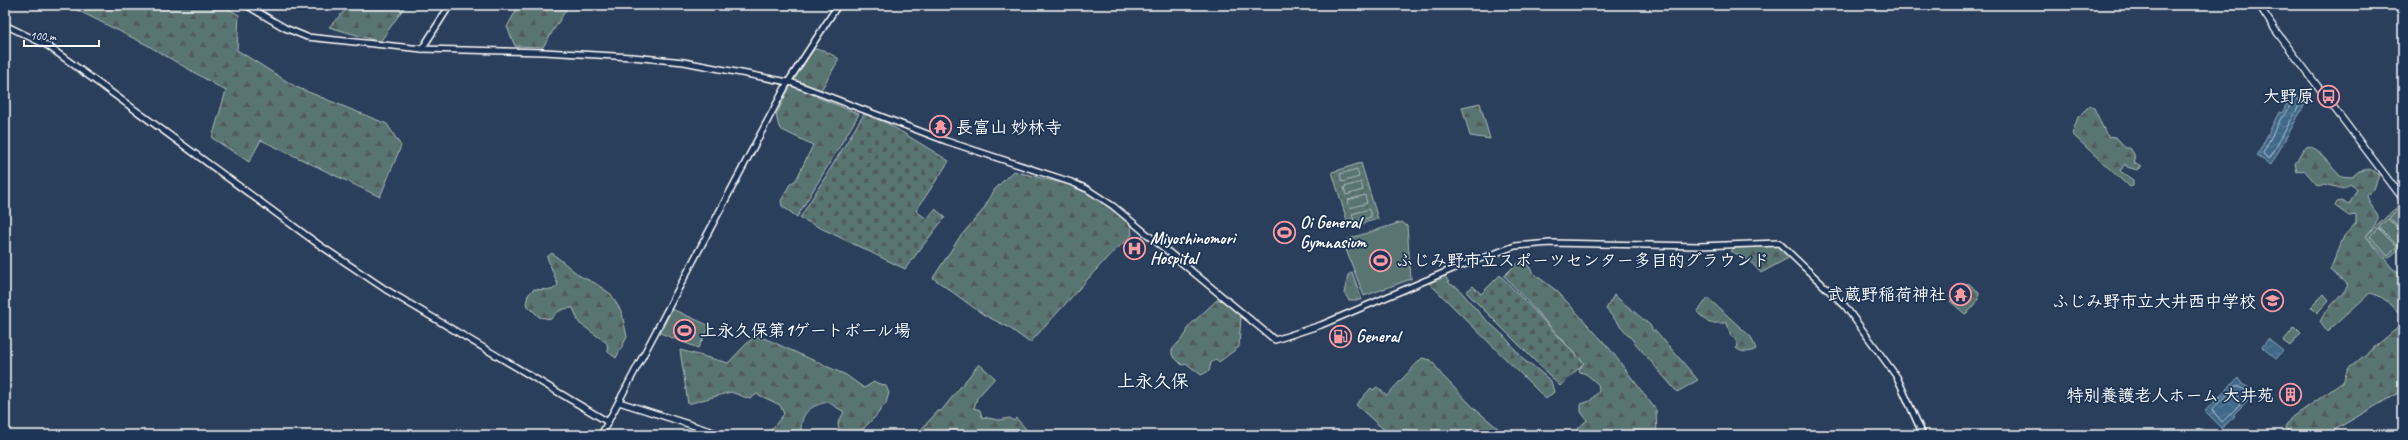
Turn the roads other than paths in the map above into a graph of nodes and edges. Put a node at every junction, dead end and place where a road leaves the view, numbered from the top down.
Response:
1 (246, 5) edge
2 (450, 5) edge
3 (838, 5) edge
4 (2259, 5) edge
5 (5, 25) edge
6 (422, 49) junction
7 (788, 82) junction
8 (2403, 199) edge
9 (619, 402) junction
10 (608, 422) junction
11 (601, 435) edge
12 (723, 435) edge
13 (1923, 435) edge

1 - 6 street
2 - 6 street
3 - 7 street
4 - 8 main road
5 - 10 street
6 - 7 street
7 - 9 street
7 - 13 street
9 - 10 street
9 - 12 street
10 - 11 street

